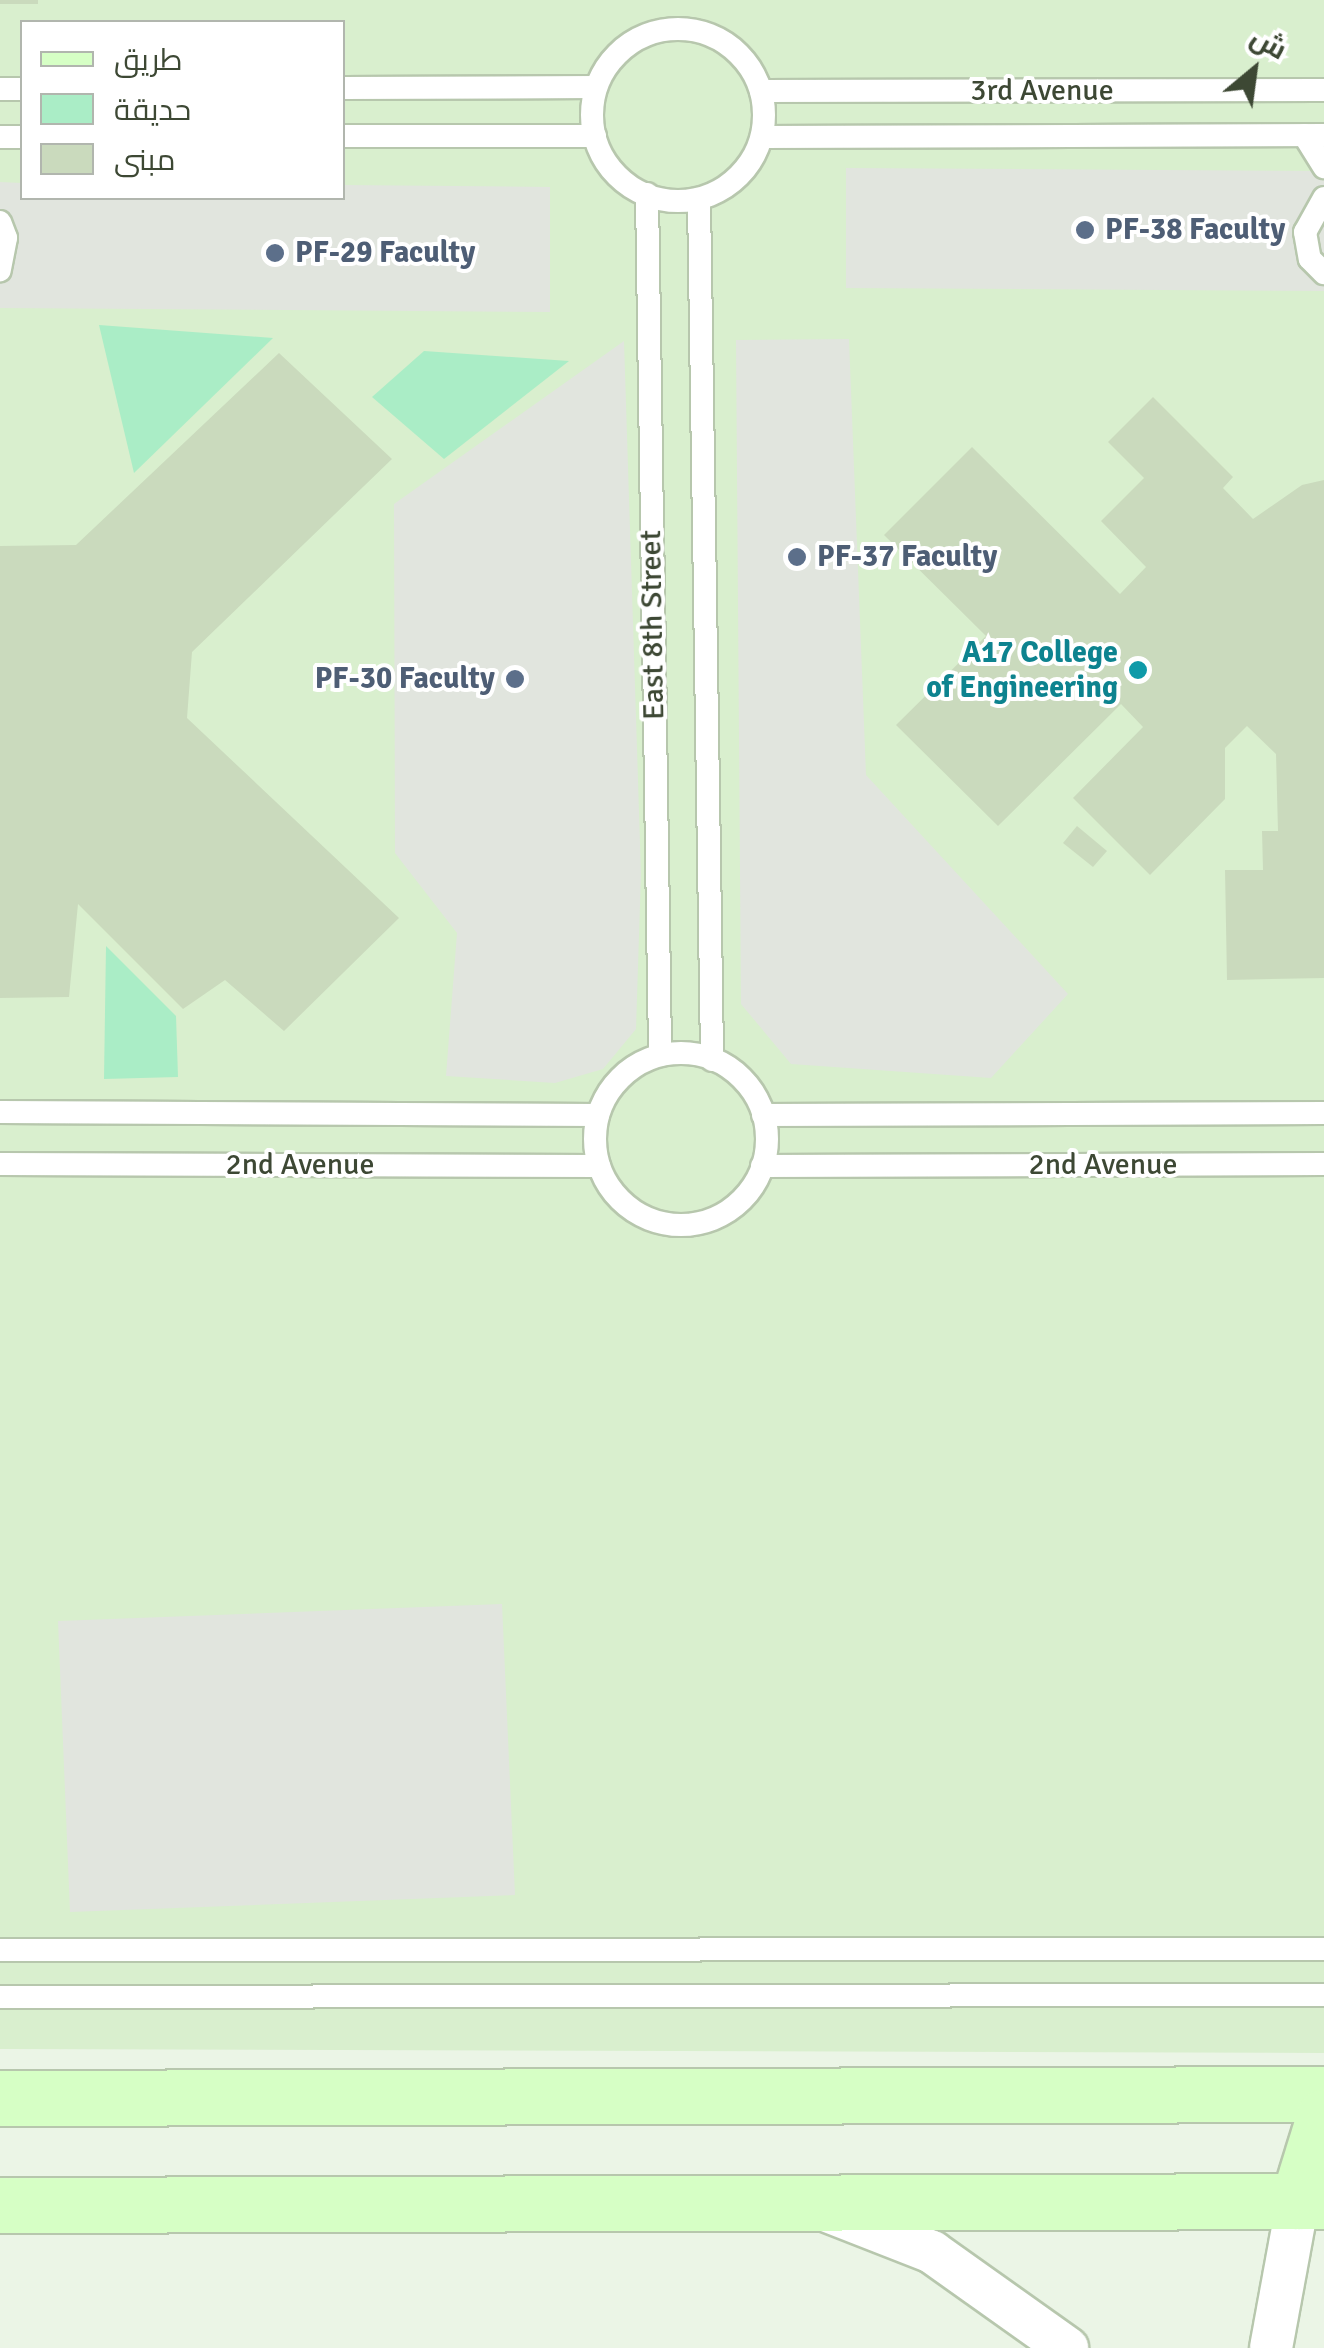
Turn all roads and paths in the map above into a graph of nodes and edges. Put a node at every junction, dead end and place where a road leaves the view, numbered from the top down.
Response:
1 (596, 87) junction
2 (345, 88) edge
3 (1324, 90) edge
4 (761, 91) junction
5 (1314, 135) edge
6 (345, 136) edge
7 (594, 136) junction
8 (762, 137) junction
9 (1324, 167) edge
10 (647, 194) junction
11 (699, 198) junction
12 (1324, 198) edge
13 (0, 222) edge
14 (0, 270) edge
15 (1324, 273) edge
16 (660, 1055) junction
17 (712, 1060) junction
18 (0, 1112) edge
19 (1324, 1113) edge
20 (598, 1115) junction
21 (764, 1115) junction
22 (0, 1164) edge
23 (1324, 1164) edge
24 (600, 1166) junction
25 (762, 1166) junction
26 (1324, 1949) edge
27 (0, 1950) edge
28 (1324, 1995) edge
29 (0, 1997) edge
30 (1324, 2094) edge
31 (0, 2098) edge
32 (1324, 2118) edge
33 (1311, 2201) edge
34 (806, 2202) junction
35 (0, 2205) edge
36 (1067, 2348) edge
37 (1271, 2348) edge

1 - 2 lane
1 - 4 lane
1 - 7 lane
3 - 4 lane, 3rd Avenue
4 - 8 lane
5 - 8 lane, 3rd Avenue
5 - 9 lane
6 - 7 lane
7 - 10 lane
8 - 11 lane
10 - 11 lane
10 - 16 lane, East 8th Street
11 - 17 lane, East 8th Street
12 - 15 lane
13 - 14 lane
16 - 17 lane
16 - 20 lane
17 - 21 lane
18 - 20 lane, 2nd Avenue
19 - 21 lane, 2nd Avenue
20 - 24 lane
21 - 25 lane
22 - 24 lane, 2nd Avenue
23 - 25 lane, 2nd Avenue
24 - 25 lane
26 - 27 lane
28 - 29 lane
30 - 31 main road
32 - 33 main road
33 - 34 main road
33 - 37 street
34 - 35 main road
34 - 36 street

